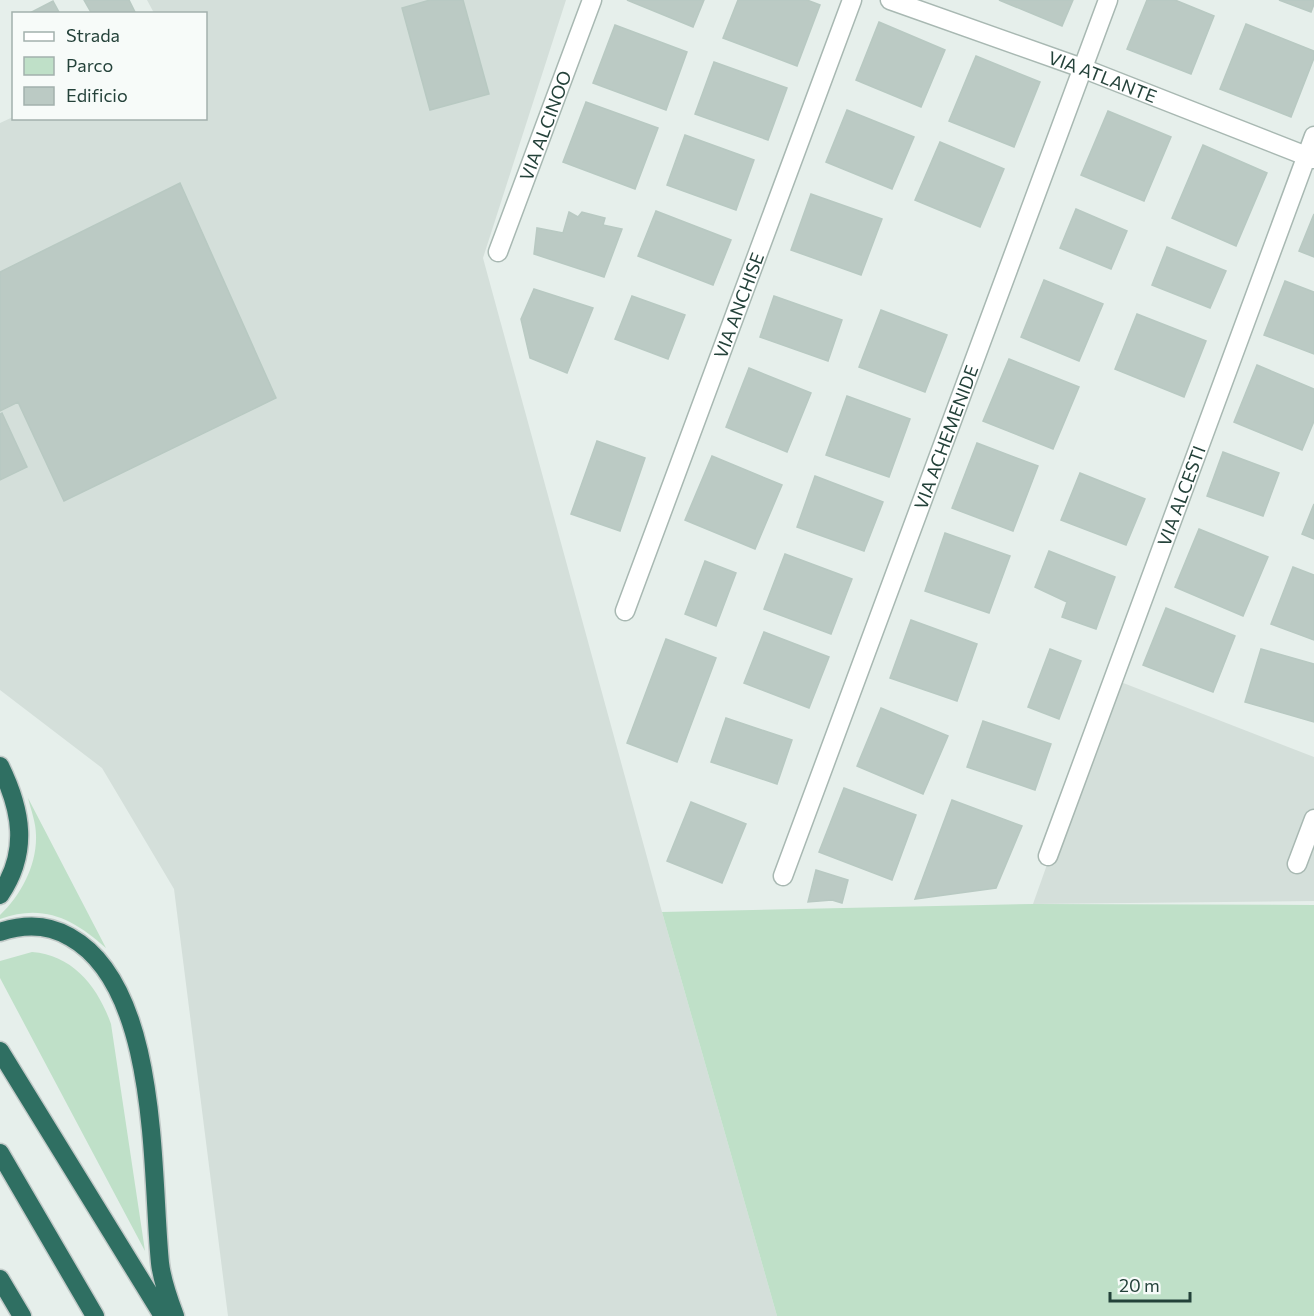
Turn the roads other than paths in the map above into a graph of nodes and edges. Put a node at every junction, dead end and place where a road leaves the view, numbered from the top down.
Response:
1 (592, 0) edge
2 (852, 0) edge
3 (890, 0) edge
4 (1108, 0) edge
5 (1082, 68) junction
6 (1314, 136) edge
7 (1310, 158) edge
8 (498, 252) dead end
9 (625, 611) dead end
10 (0, 766) edge
11 (1314, 819) edge
12 (1048, 856) dead end
13 (1297, 864) dead end
14 (783, 876) dead end
15 (0, 895) edge
16 (0, 932) edge
17 (0, 1051) edge
18 (0, 1153) edge
19 (0, 1279) edge
20 (22, 1316) edge
21 (95, 1316) edge
22 (163, 1316) edge
23 (175, 1316) edge

1 - 8 street, VIA ALCINOO
2 - 9 street, VIA ANCHISE
3 - 5 street, VIA ATLANTE
4 - 5 street, VIA ACHEMENIDE
5 - 7 street, VIA ATLANTE
5 - 14 street, VIA ACHEMENIDE
6 - 7 street, VIA ALCESTI
7 - 12 street, VIA ALCESTI
10 - 15 highway
11 - 13 street
16 - 23 highway
17 - 22 highway
18 - 21 highway
19 - 20 highway

